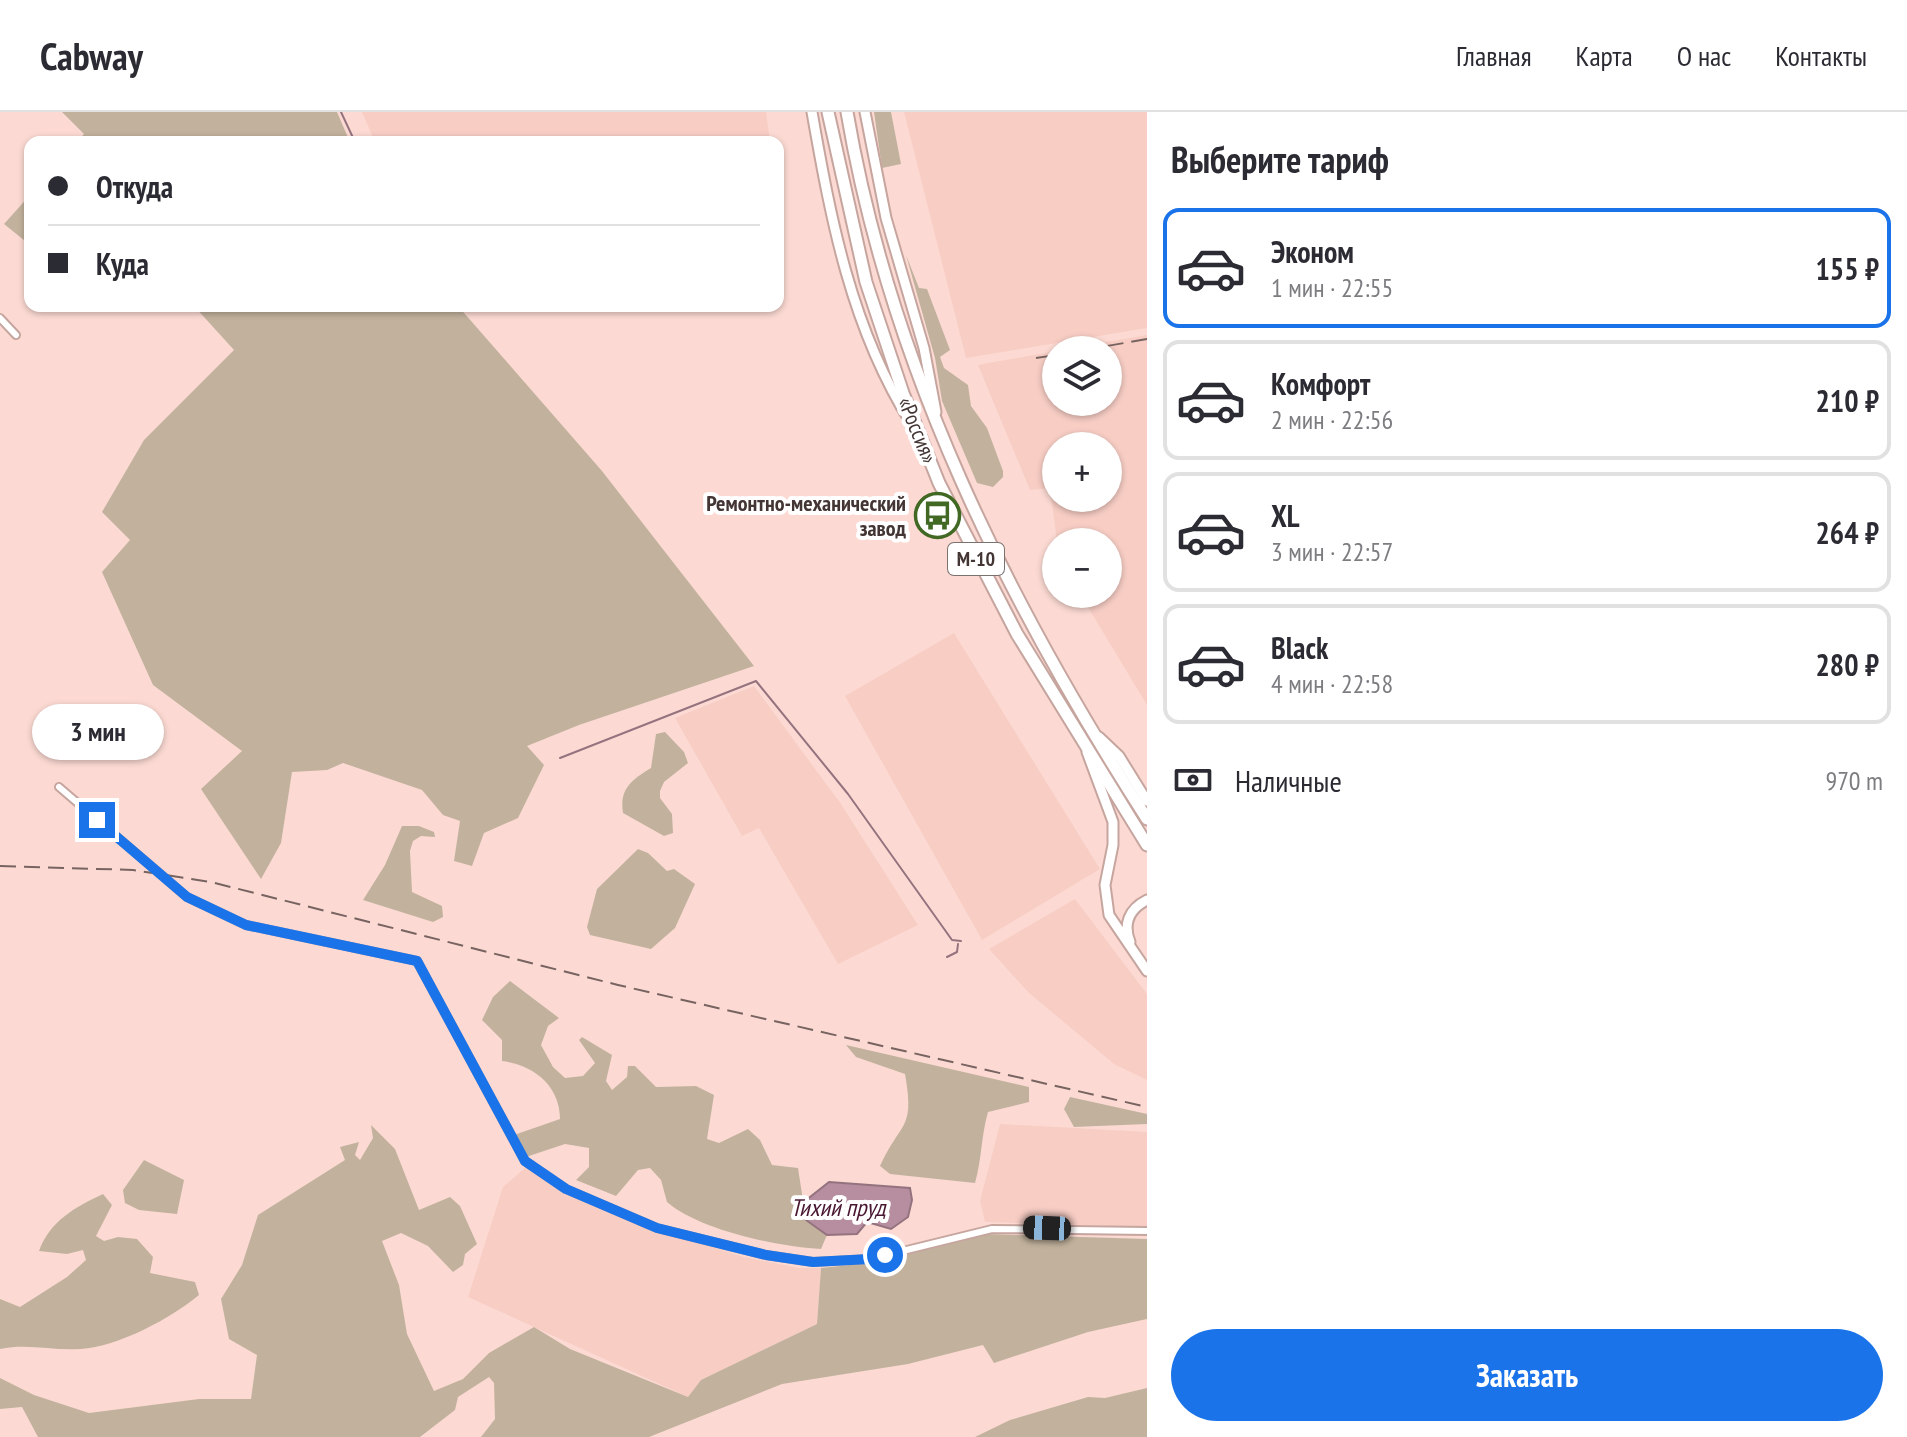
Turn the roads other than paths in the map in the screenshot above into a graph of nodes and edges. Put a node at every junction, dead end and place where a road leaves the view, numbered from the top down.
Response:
1 (812, 112) edge
2 (828, 112) edge
3 (847, 112) edge
4 (865, 112) edge
5 (0, 318) edge
6 (16, 335) dead end
7 (939, 433) junction
8 (921, 440) junction
9 (1098, 736) junction
10 (1083, 739) junction
11 (59, 787) dead end
12 (1147, 801) edge
13 (1147, 819) edge
14 (1147, 845) edge
15 (1147, 900) edge
16 (1144, 967) edge
17 (1147, 1231) edge

1 - 8 main road
2 - 8 highway, «Россия» / М-10
3 - 7 highway, «Россия» / М-10
4 - 7 main road
5 - 6 street
7 - 9 highway, «Россия» / М-10
8 - 10 highway, «Россия» / М-10
9 - 12 main road
9 - 13 highway, «Россия» / М-10
10 - 14 highway, «Россия» / М-10
10 - 16 main road
11 - 17 street
15 - 16 main road

